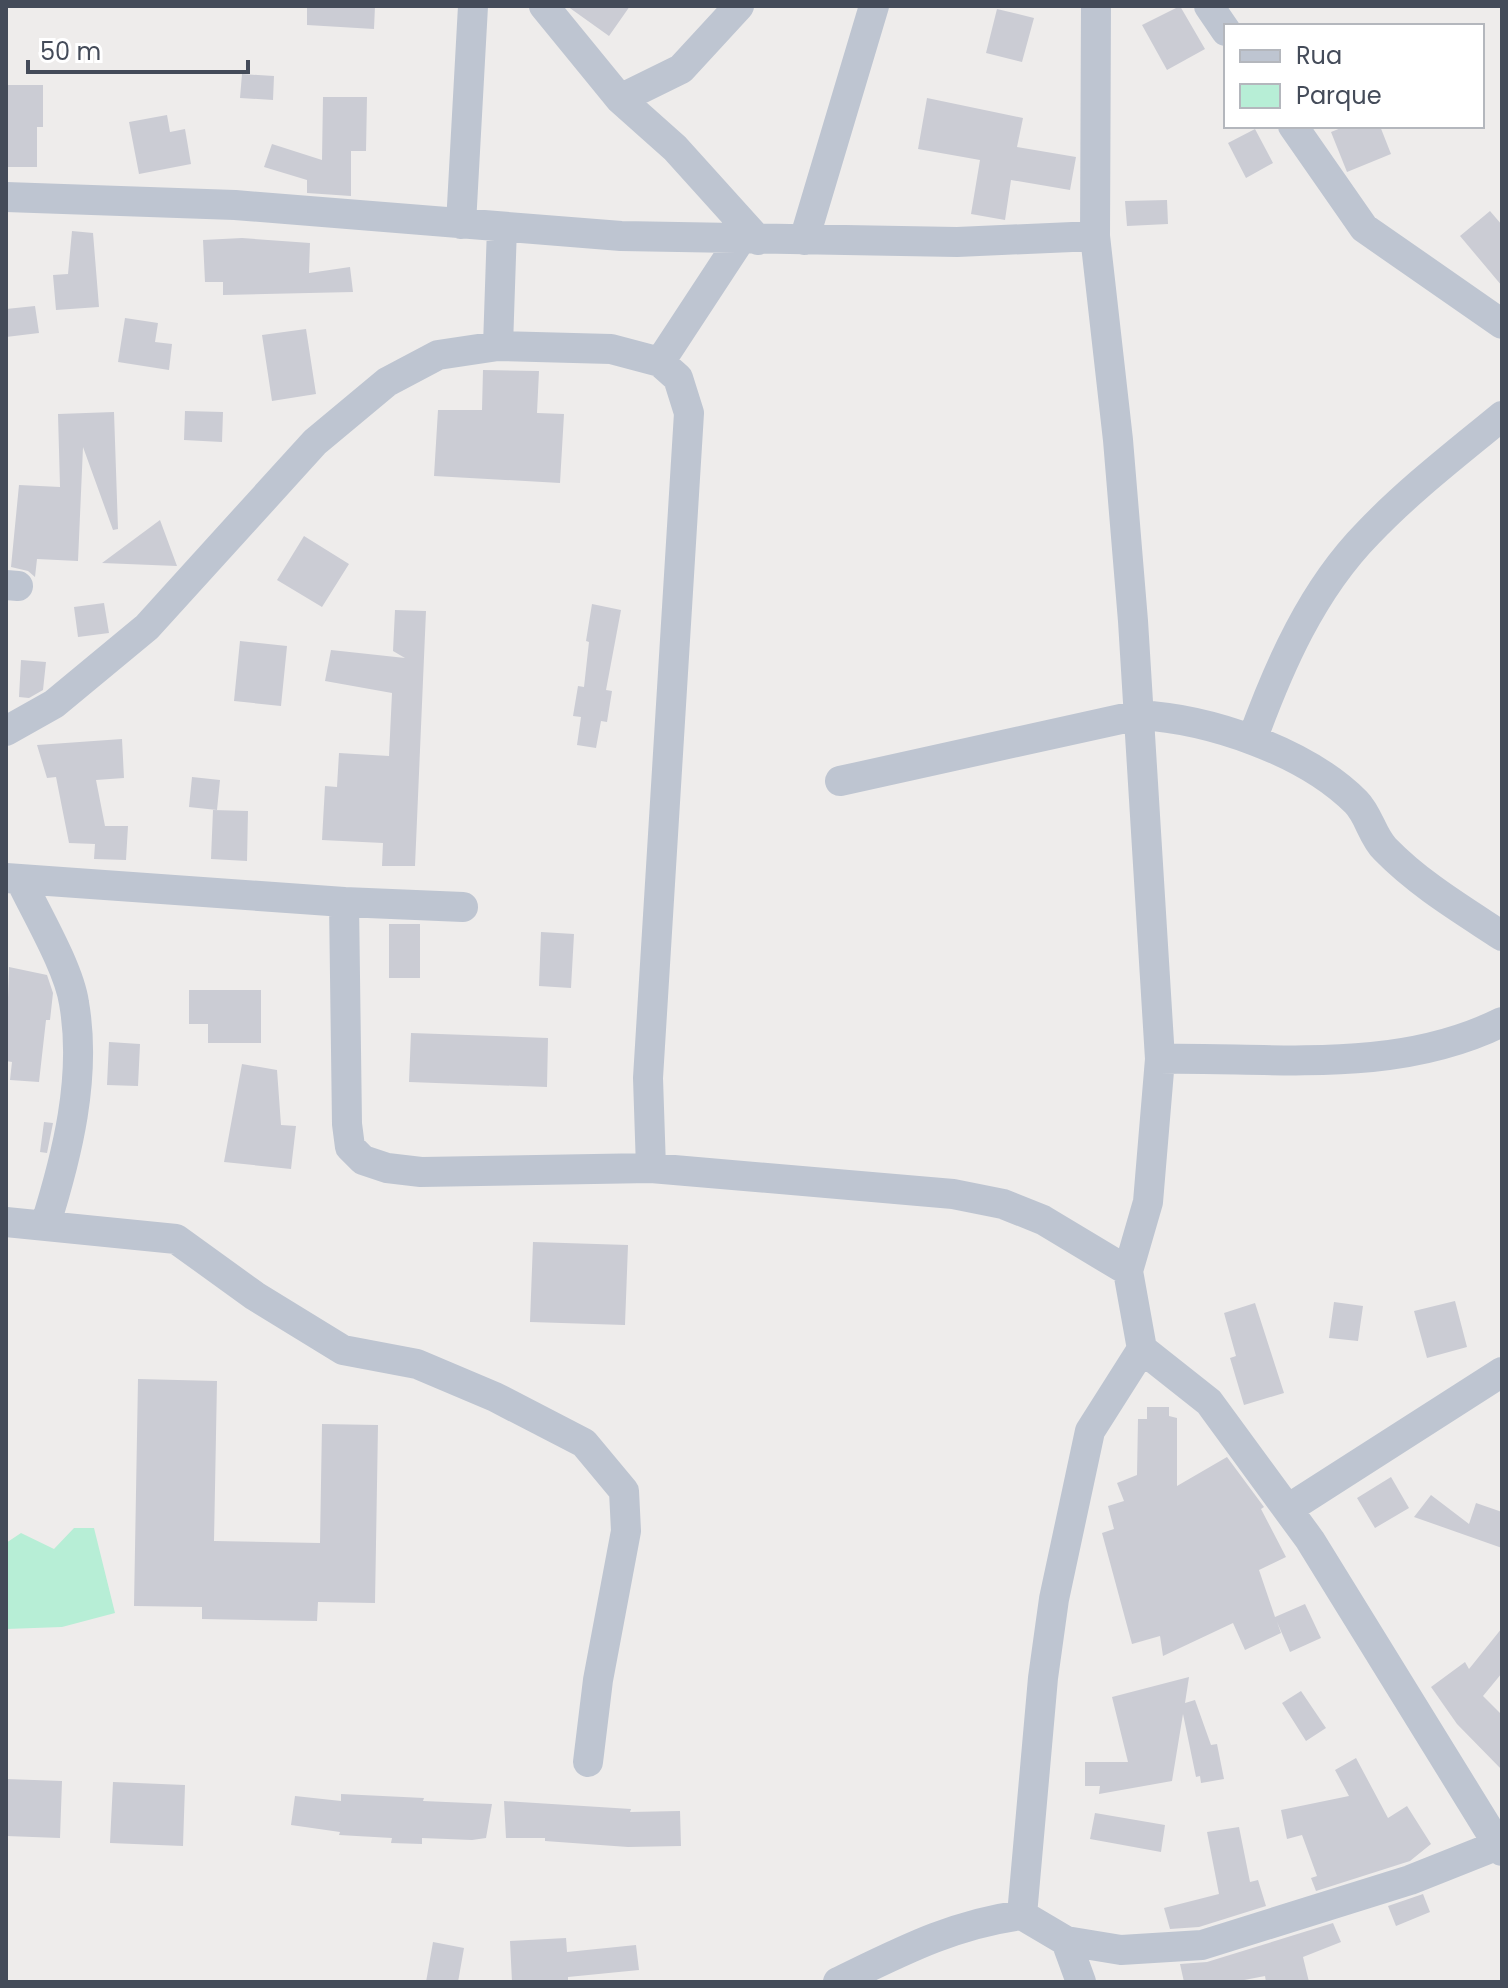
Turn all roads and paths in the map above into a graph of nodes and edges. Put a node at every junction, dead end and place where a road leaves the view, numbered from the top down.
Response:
1 (473, 6) edge
2 (544, 6) edge
3 (739, 6) edge
4 (874, 6) edge
5 (1096, 6) edge
6 (1209, 6) edge
7 (1224, 28) edge
8 (620, 99) junction
9 (1294, 128) edge
10 (6, 197) edge
11 (461, 224) junction
12 (502, 227) junction
13 (1095, 236) junction
14 (749, 240) junction
15 (804, 240) junction
16 (1502, 324) edge
17 (498, 346) junction
18 (660, 362) junction
19 (1502, 416) edge
20 (1139, 715) junction
21 (6, 731) edge
22 (1252, 740) junction
23 (840, 781) dead end
24 (13, 879) edge
25 (344, 902) junction
26 (463, 907) dead end
27 (1502, 936) edge
28 (1502, 1022) edge
29 (1160, 1059) junction
30 (651, 1168) junction
31 (6, 1222) edge
32 (45, 1226) junction
33 (1128, 1271) junction
34 (1142, 1349) junction
35 (1502, 1372) edge
36 (1288, 1509) junction
37 (588, 1762) dead end
38 (1500, 1848) edge
39 (1022, 1915) junction
40 (1066, 1941) junction
41 (838, 1982) edge
42 (1081, 1982) edge

1 - 11 street
2 - 8 street
3 - 8 street
4 - 15 street
5 - 13 street
6 - 7 street
8 - 14 street
9 - 16 street
10 - 11 street
11 - 12 street
12 - 14 street
12 - 17 street
13 - 15 street
13 - 20 street
14 - 15 street
14 - 18 street
17 - 18 street
17 - 21 street
18 - 30 street
19 - 22 street
20 - 22 street
20 - 23 street
20 - 29 street
22 - 27 street
24 - 25 street
24 - 32 street
25 - 26 street
25 - 30 street
28 - 29 street
29 - 33 street
30 - 33 street
31 - 32 street
32 - 37 street
33 - 34 street
34 - 36 street
34 - 39 street
35 - 36 street
36 - 38 street
38 - 40 street
39 - 40 street
39 - 41 street
40 - 42 street

